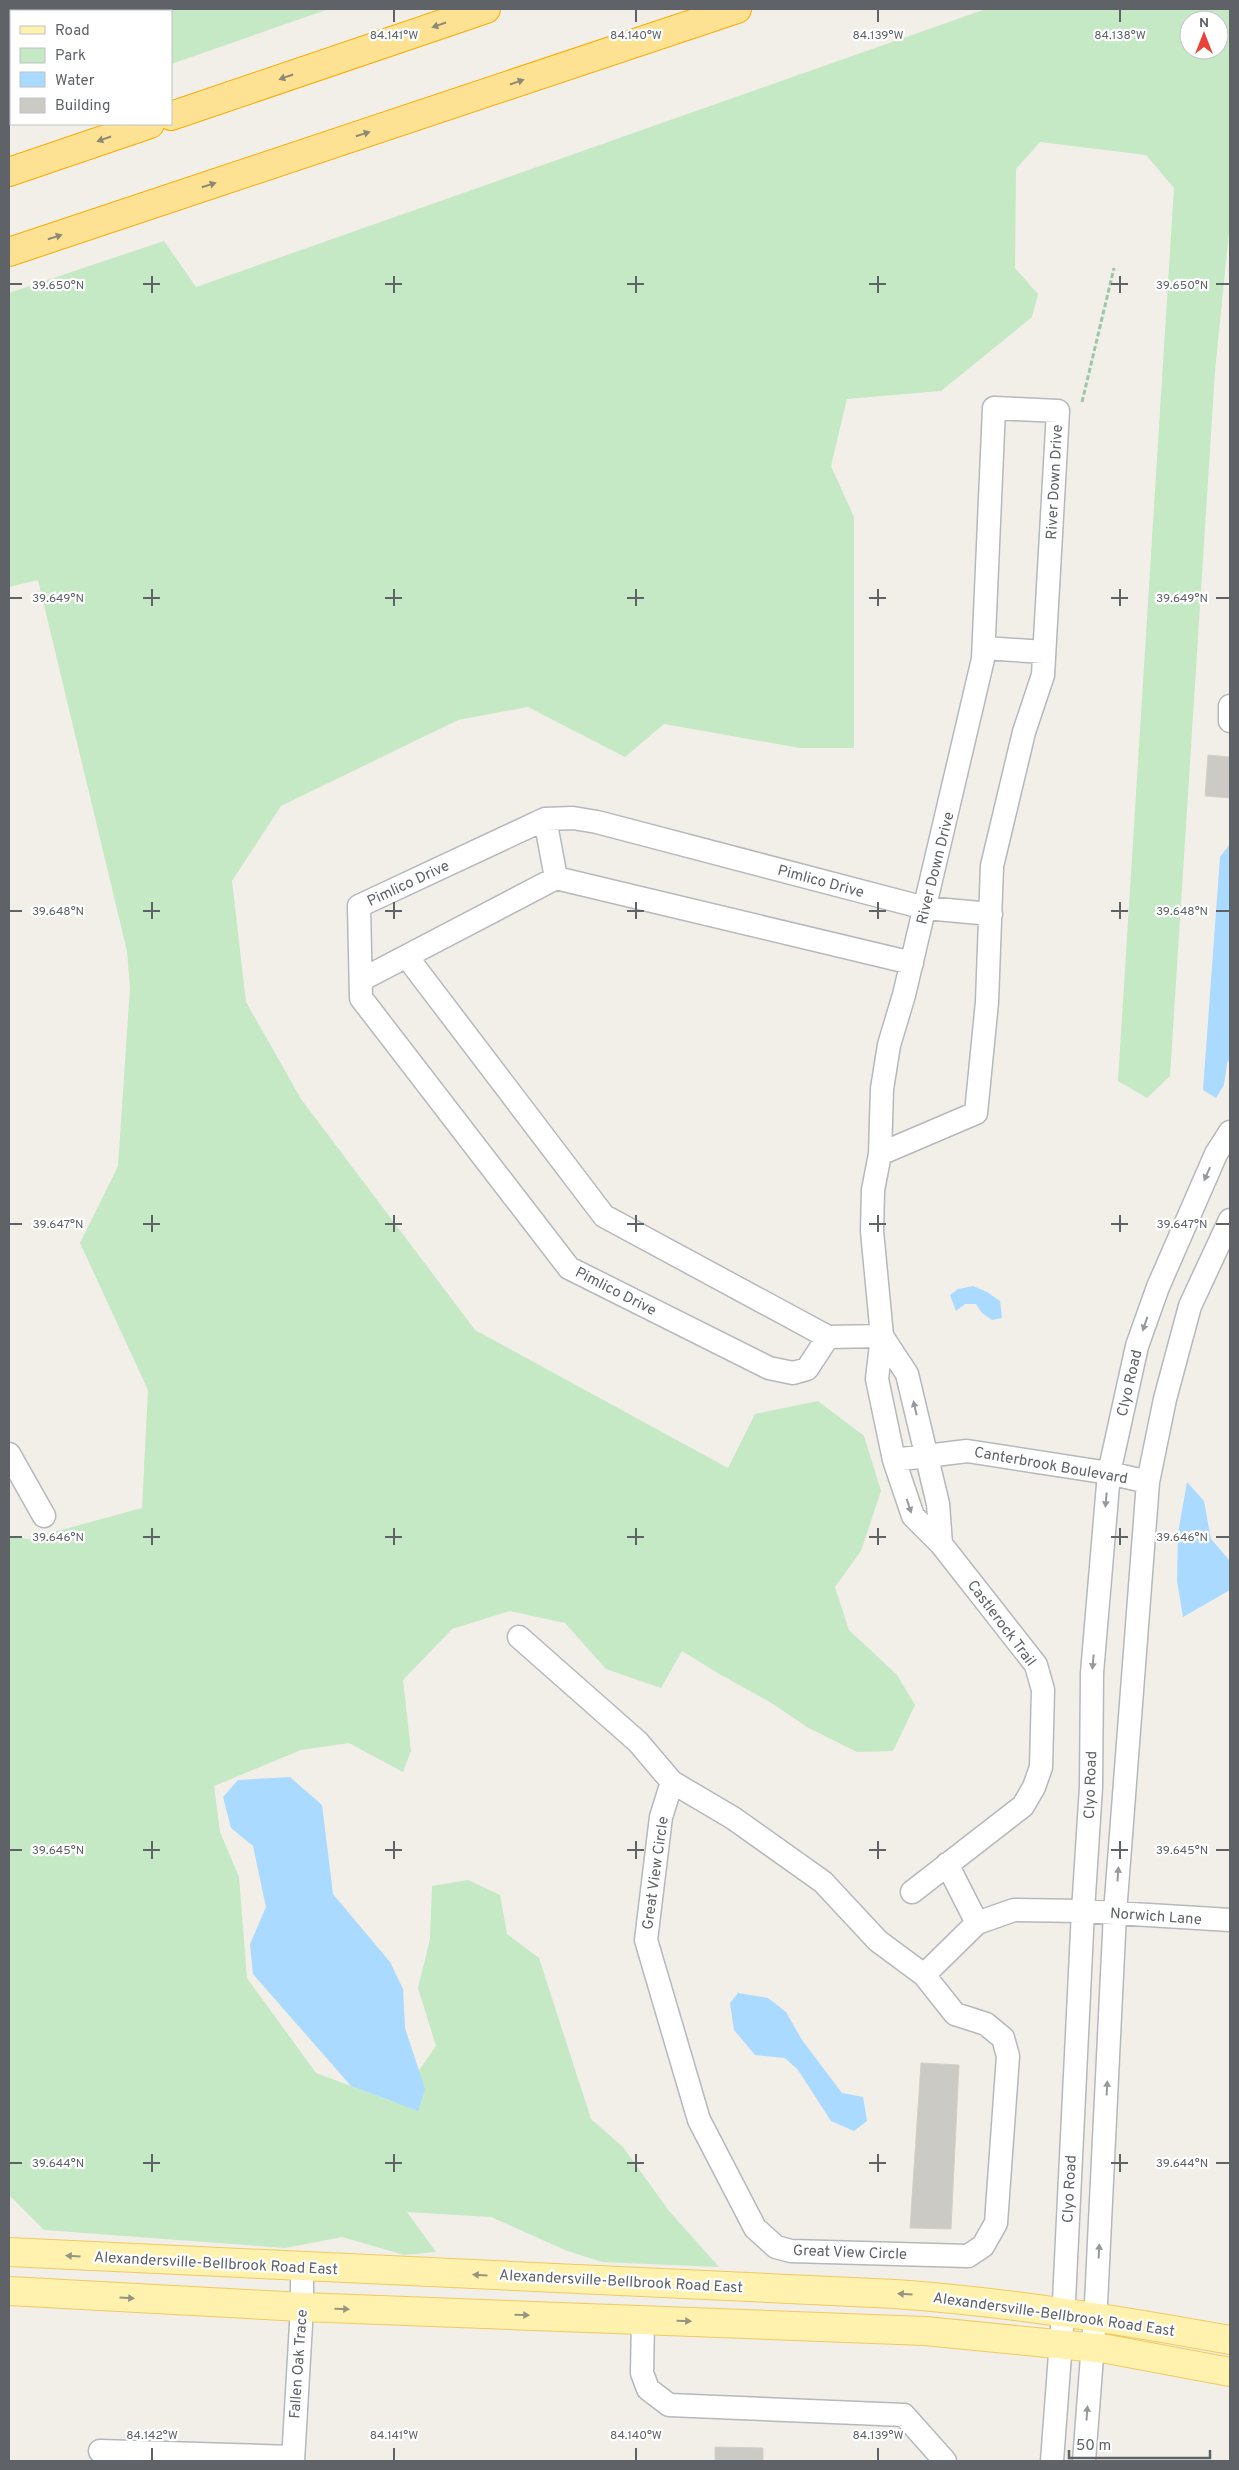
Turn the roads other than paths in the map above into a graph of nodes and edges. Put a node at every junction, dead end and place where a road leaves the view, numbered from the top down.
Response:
1 (486, 9) edge
2 (737, 9) edge
3 (172, 116) edge
4 (147, 125) edge
5 (9, 172) edge
6 (9, 252) edge
7 (984, 648) junction
8 (1044, 652) junction
9 (1230, 706) edge
10 (1230, 721) edge
11 (545, 819) junction
12 (556, 878) junction
13 (925, 908) junction
14 (991, 914) junction
15 (407, 957) junction
16 (912, 962) junction
17 (360, 980) junction
18 (1230, 1132) edge
19 (880, 1154) junction
20 (1230, 1220) edge
21 (882, 1336) junction
22 (828, 1337) junction
23 (9, 1454) edge
24 (926, 1456) junction
25 (894, 1460) junction
26 (1109, 1473) junction
27 (1148, 1482) junction
28 (44, 1516) dead end
29 (941, 1544) junction
30 (518, 1637) dead end
31 (672, 1782) junction
32 (947, 1864) junction
33 (912, 1892) dead end
34 (1083, 1911) junction
35 (1115, 1913) junction
36 (1230, 1920) edge
37 (977, 1923) junction
38 (924, 1975) junction
39 (9, 2252) edge
40 (302, 2267) junction
41 (645, 2282) junction
42 (9, 2291) edge
43 (302, 2307) junction
44 (1063, 2312) junction
45 (1095, 2317) junction
46 (643, 2319) junction
47 (1230, 2340) edge
48 (1061, 2343) junction
49 (1093, 2347) junction
50 (1230, 2372) edge
51 (100, 2450) dead end
52 (293, 2459) edge
53 (945, 2461) edge
54 (1052, 2461) edge
55 (1084, 2461) edge

1 -> 3 highway
6 -> 2 highway
4 -> 5 highway
7 - 8 street
7 - 8 street, River Down Drive
7 - 13 street, River Down Drive
8 - 14 street, River Down Drive
9 - 10 street
11 - 12 street
11 - 13 street, Pimlico Drive
11 - 17 street, Pimlico Drive
12 - 15 street
12 - 16 street
13 - 14 street, Pimlico Drive
13 - 16 street, River Down Drive
14 - 19 street, River Down Drive
15 - 17 street
15 - 22 street
16 - 19 street, River Down Drive
17 - 22 street, Pimlico Drive
18 -> 26 street, Clyo Road
19 - 21 street, River Down Drive
20 - 27 street
21 - 22 street
24 -> 21 street, River Down Drive
21 - 25 street, River Down Drive
23 - 28 street
24 - 25 street, Canterbrook Boulevard
24 - 26 street, Canterbrook Boulevard
24 - 29 street
25 -> 29 street, Castlerock Trail
26 - 27 street, Canterbrook Boulevard
26 -> 34 street, Clyo Road
35 -> 27 street
29 - 32 street, Castlerock Trail
30 - 31 street, Great View Circle
31 - 38 street, Great View Circle
31 - 38 street, Great View Circle
32 - 33 street, Castlerock Trail
32 - 37 street
34 - 35 street, Norwich Lane
34 - 37 street
34 - 44 street, Clyo Road
35 - 36 street, Norwich Lane
45 -> 35 street
37 - 38 street
40 -> 39 main road, Alexandersville-Bellbrook Road East
41 -> 40 main road, Alexandersville-Bellbrook Road East
40 - 43 street, Fallen Oak Trace
44 -> 41 main road, Alexandersville-Bellbrook Road East
41 - 46 main road
42 -> 43 main road, Alexandersville-Bellbrook Road East
43 -> 46 main road, Alexandersville-Bellbrook Road East
43 - 52 street, Fallen Oak Trace
44 - 45 main road, Alexandersville-Bellbrook Road East
44 - 48 street, Clyo Road
45 - 47 main road, Alexandersville-Bellbrook Road East
45 - 49 street
46 -> 48 main road, Alexandersville-Bellbrook Road East
46 - 53 street
48 - 49 main road, Alexandersville-Bellbrook Road East
48 - 54 street, Clyo Road
49 - 50 main road, Alexandersville-Bellbrook Road East
55 -> 49 street
51 - 52 street

